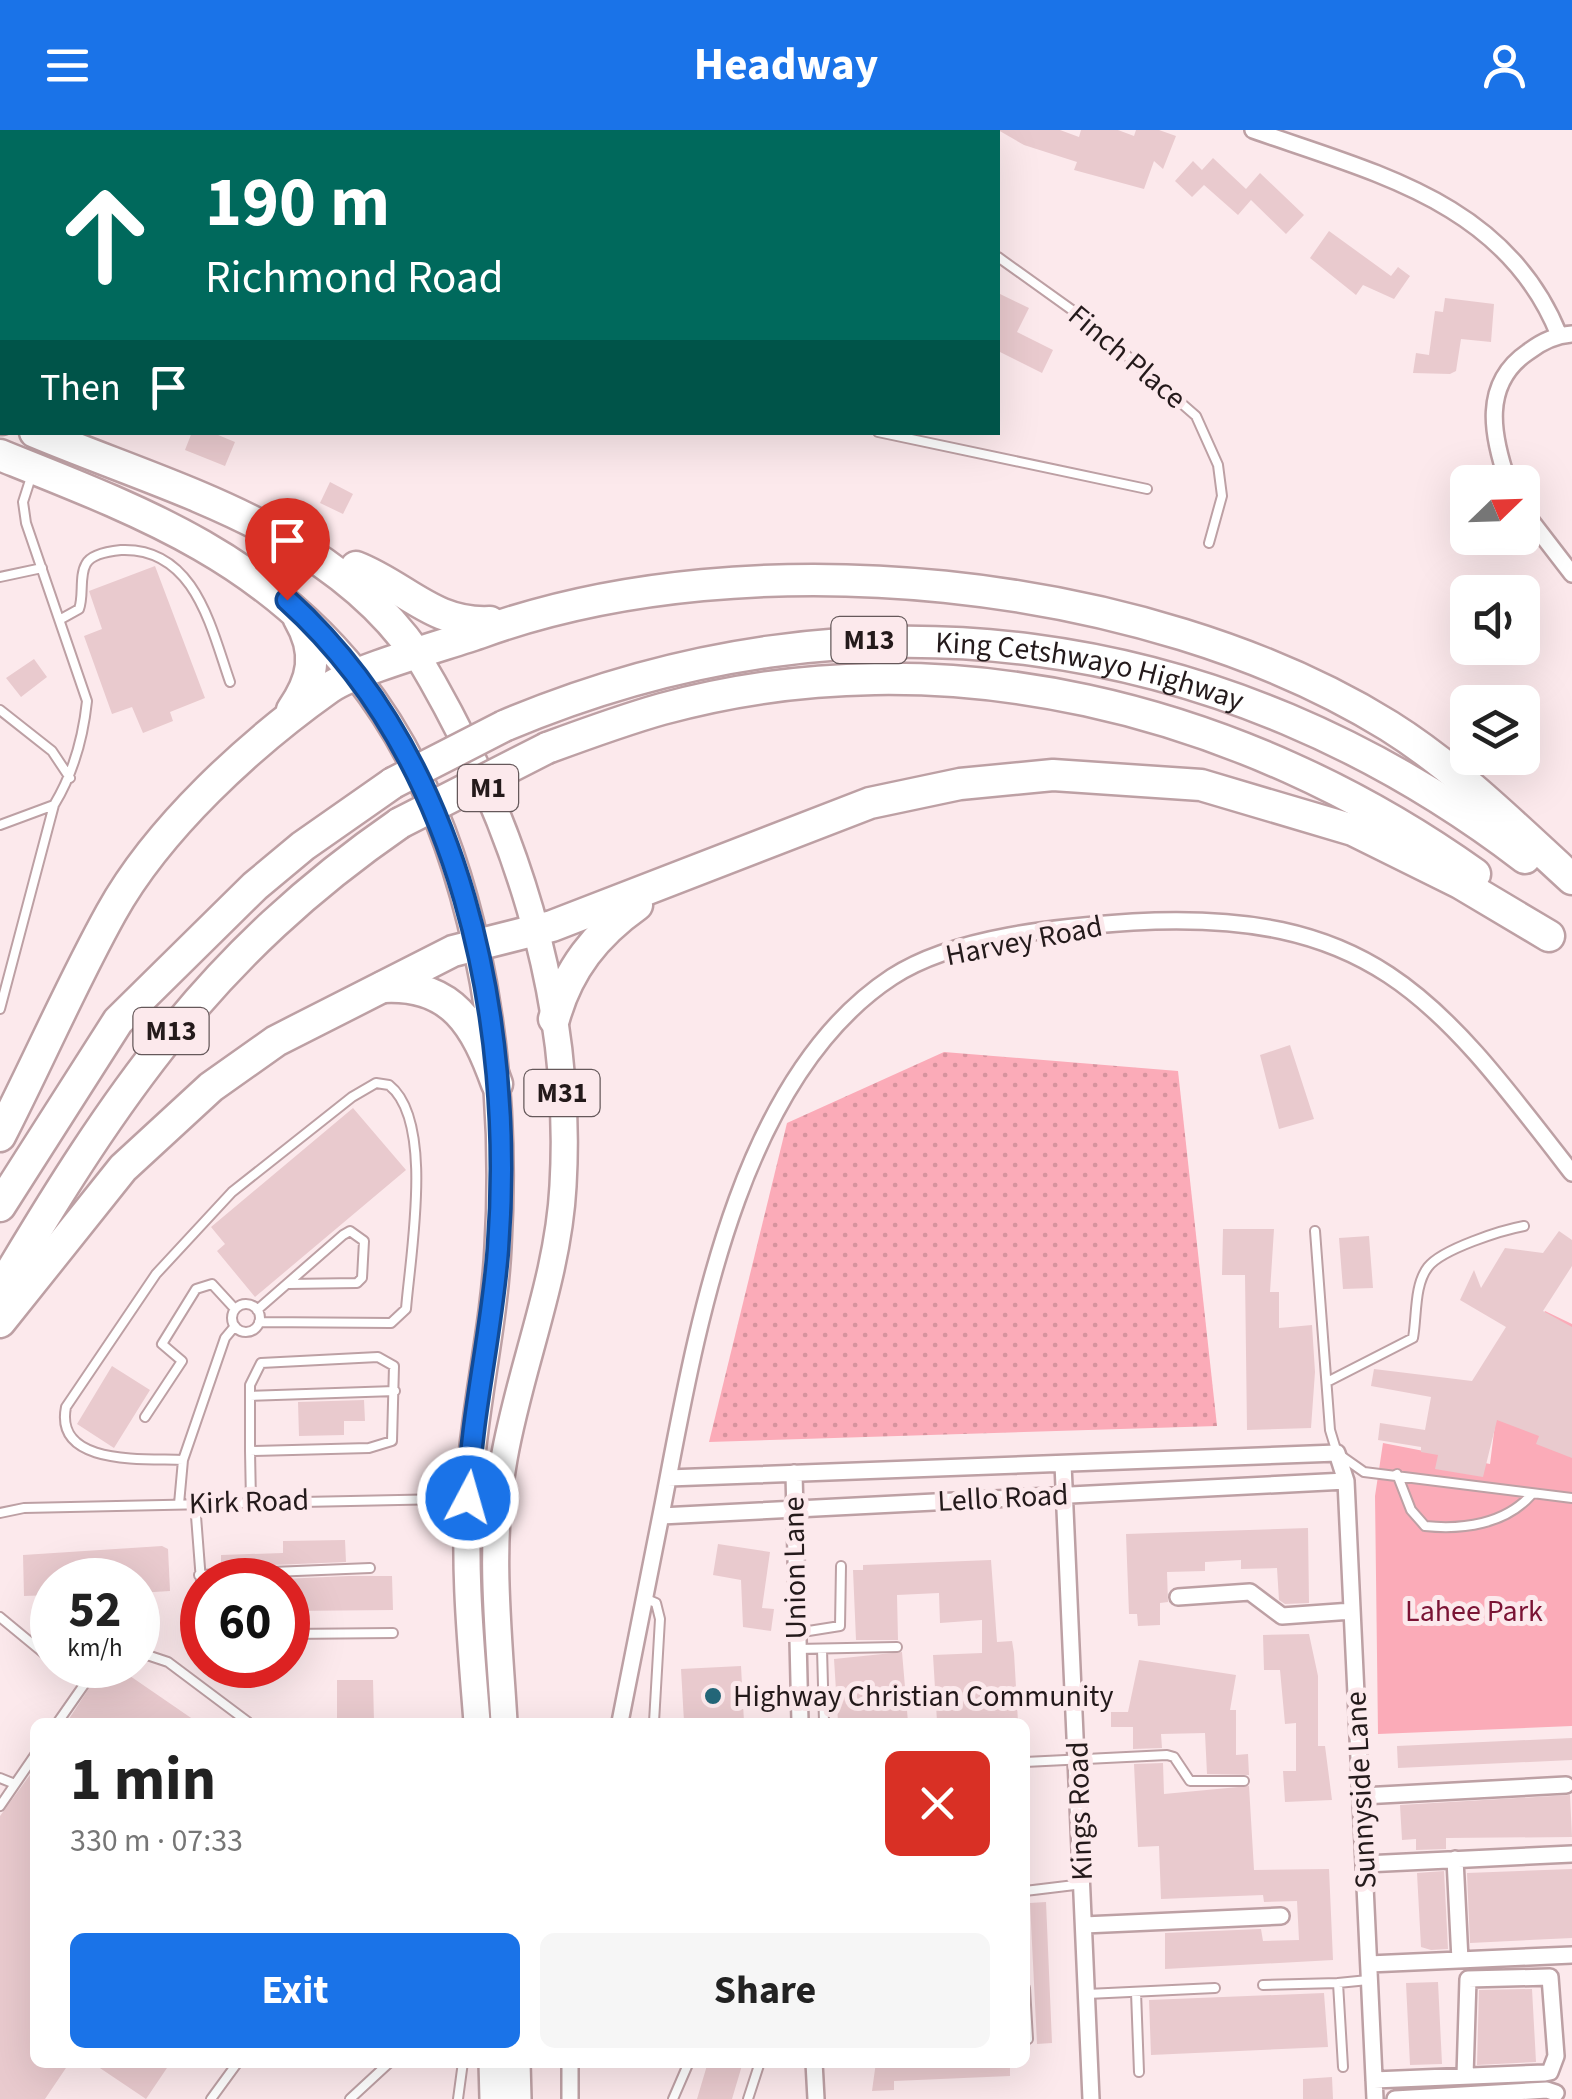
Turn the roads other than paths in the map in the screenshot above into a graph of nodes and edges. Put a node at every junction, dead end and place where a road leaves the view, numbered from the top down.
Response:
1 (1253, 130) edge
2 (1000, 258) edge
3 (1566, 334) edge
4 (42, 435) edge
5 (892, 435) edge
6 (0, 455) edge
7 (1503, 465) edge
8 (34, 468) junction
9 (1147, 489) dead end
10 (1540, 532) edge
11 (292, 542) junction
12 (1209, 543) dead end
13 (42, 568) junction
14 (1572, 574) edge
15 (0, 577) edge
16 (287, 600) junction
17 (61, 619) junction
18 (514, 620) junction
19 (417, 655) junction
20 (357, 677) junction
21 (230, 682) dead end
22 (0, 710) edge
23 (282, 723) junction
24 (70, 778) junction
25 (54, 805) junction
26 (0, 825) edge
27 (683, 878) junction
28 (1572, 879) edge
29 (1572, 894) edge
30 (536, 930) junction
31 (1549, 936) junction
32 (475, 944) junction
33 (1572, 957) edge
34 (383, 987) junction
35 (0, 1009) edge
36 (554, 1019) junction
37 (497, 1084) junction
38 (0, 1136) edge
39 (1572, 1172) edge
40 (0, 1206) edge
41 (1524, 1226) dead end
42 (1315, 1231) dead end
43 (288, 1284) junction
44 (0, 1290) edge
45 (235, 1309) junction
46 (257, 1310) junction
47 (0, 1322) edge
48 (259, 1322) junction
49 (235, 1326) junction
50 (1327, 1382) junction
51 (396, 1390) junction
52 (250, 1396) junction
53 (145, 1418) dead end
54 (250, 1450) junction
55 (1336, 1453) junction
56 (182, 1460) junction
57 (1063, 1464) junction
58 (1364, 1472) junction
59 (794, 1473) junction
60 (1397, 1474) junction
61 (668, 1478) junction
62 (1346, 1481) junction
63 (1065, 1495) junction
64 (1531, 1495) junction
65 (468, 1498) junction
66 (500, 1498) junction
67 (1572, 1498) edge
68 (251, 1502) junction
69 (195, 1503) junction
70 (179, 1504) junction
71 (792, 1509) junction
72 (0, 1512) edge
73 (661, 1516) junction
74 (198, 1558) edge
75 (840, 1566) dead end
76 (370, 1568) dead end
77 (310, 1570) edge
78 (1178, 1597) dead end
79 (644, 1598) junction
80 (1352, 1611) junction
81 (0, 1617) edge
82 (310, 1634) edge
83 (393, 1634) dead end
84 (797, 1641) junction
85 (30, 1642) edge
86 (897, 1647) dead end
87 (822, 1649) junction
88 (160, 1659) edge
89 (81, 1688) edge
90 (61, 1718) edge
91 (243, 1718) edge
92 (478, 1718) edge
93 (504, 1718) edge
94 (621, 1718) edge
95 (654, 1718) edge
96 (800, 1718) edge
97 (824, 1718) edge
98 (1078, 1758) junction
99 (30, 1762) edge
100 (1030, 1762) edge
101 (0, 1778) edge
102 (1244, 1781) dead end
103 (14, 1784) junction
104 (1566, 1785) dead end
105 (1362, 1796) junction
106 (0, 1806) edge
107 (1572, 1854) edge
108 (1455, 1858) junction
109 (1365, 1864) junction
110 (1083, 1884) junction
111 (1030, 1890) edge
112 (1281, 1916) dead end
113 (1084, 1925) junction
114 (1572, 1954) edge
115 (1460, 1960) junction
116 (1370, 1972) junction
117 (1338, 1983) junction
118 (1263, 1985) dead end
119 (1215, 1988) dead end
120 (1136, 1992) junction
121 (1087, 1994) junction
122 (1343, 2067) dead end
123 (234, 2068) edge
124 (384, 2068) edge
125 (462, 2068) edge
126 (495, 2068) edge
127 (516, 2068) edge
128 (570, 2068) edge
129 (686, 2068) edge
130 (758, 2068) edge
131 (814, 2068) edge
132 (1139, 2072) dead end
133 (1465, 2076) junction
134 (1374, 2080) junction
135 (1475, 2096) edge
136 (1558, 2096) edge
137 (510, 2097) edge
138 (212, 2099) edge
139 (350, 2099) edge
140 (458, 2099) edge
141 (570, 2099) edge
142 (673, 2099) edge
143 (748, 2099) edge
144 (816, 2099) edge
145 (1091, 2099) edge
146 (1375, 2099) edge
147 (1395, 2099) edge

1 - 3 street
2 - 12 lane, Finch Place
3 - 7 street
4 - 8 lane
4 - 11 highway, M1
5 - 9 lane
6 - 8 highway, M1
8 - 13 lane
8 - 16 highway, M1
10 - 14 street
11 - 18 highway
11 - 19 highway, M1
13 - 15 lane
13 - 17 lane
16 - 20 highway, M1
16 - 23 highway
17 - 21 lane
17 - 24 lane
18 - 19 highway
18 - 28 highway
19 - 20 highway
19 - 30 main road, M1
20 - 23 highway
20 - 32 main road, M1
22 - 24 lane
23 - 38 highway
24 - 25 lane
25 - 26 lane
25 - 35 lane
27 - 30 highway
27 - 31 highway
27 - 36 highway
29 - 40 highway, King Cetshwayo Highway / M13, bridge
30 - 32 highway
30 - 36 main road, M31
31 - 33 highway, King Cetshwayo Highway / M13
31 - 44 highway, King Cetshwayo Highway / M13, bridge
32 - 34 highway
32 - 37 main road, M31
34 - 37 highway
34 - 47 highway
36 - 66 main road, M31
37 - 65 main road, M31
39 - 61 street, Harvey Road
41 - 50 lane
42 - 50 lane
43 - 43 lane
43 - 46 lane
45 - 46 lane
45 - 49 lane
45 - 53 lane
46 - 48 lane
48 - 49 lane
48 - 56 lane
49 - 56 lane
50 - 55 lane
51 - 52 lane
51 - 52 lane
51 - 54 lane
52 - 54 lane
54 - 68 lane
55 - 57 street, Lello Road
55 - 58 lane
55 - 62 street, Sunnyside Lane
56 - 70 lane
57 - 59 street, Lello Road
57 - 63 street, Kings Road
58 - 60 lane
58 - 62 lane
59 - 61 street, Lello Road
59 - 71 street, Union Lane
60 - 64 lane
60 - 64 lane
61 - 73 street, Harvey Road
62 - 63 street, Lello Road
62 - 80 street, Sunnyside Lane
63 - 71 street, Lello Road
63 - 98 street, Kings Road
64 - 67 lane
65 - 66 lane, Kirk Road
65 - 68 lane, Kirk Road
65 - 92 main road, M31
66 - 93 main road, M31
68 - 69 lane, Kirk Road
69 - 70 lane, Kirk Road
69 - 74 lane
70 - 72 lane, Kirk Road
71 - 73 street, Lello Road
71 - 84 street, Union Lane
73 - 79 street, Harvey Road
75 - 84 lane
76 - 77 lane
78 - 80 street
79 - 94 street, Harvey Road
79 - 95 lane
80 - 105 street, Sunnyside Lane
81 - 85 lane
82 - 83 lane
84 - 87 lane
84 - 96 street, Union Lane
86 - 87 lane
87 - 97 lane
88 - 91 lane
89 - 90 lane
98 - 100 lane
98 - 102 lane
98 - 110 street, Kings Road
99 - 103 lane
101 - 103 lane
103 - 106 lane
104 - 105 street
105 - 109 street, Sunnyside Lane
107 - 108 street
108 - 109 street
108 - 115 street
109 - 116 street, Sunnyside Lane
110 - 111 lane
110 - 113 street, Kings Road
112 - 113 street
113 - 121 street, Kings Road
114 - 115 street
115 - 116 street
116 - 117 lane
116 - 134 street, Sunnyside Lane
117 - 118 lane
117 - 122 lane
119 - 120 lane
120 - 121 lane
120 - 132 lane
121 - 145 street, Kings Road
123 - 138 lane
124 - 139 lane
125 - 140 lane
126 - 137 main road
127 - 137 main road
128 - 141 street
129 - 142 lane
130 - 143 lane
131 - 144 street
133 - 133 street
133 - 134 street
134 - 146 street, Sunnyside Lane
135 - 136 street
135 - 147 street

